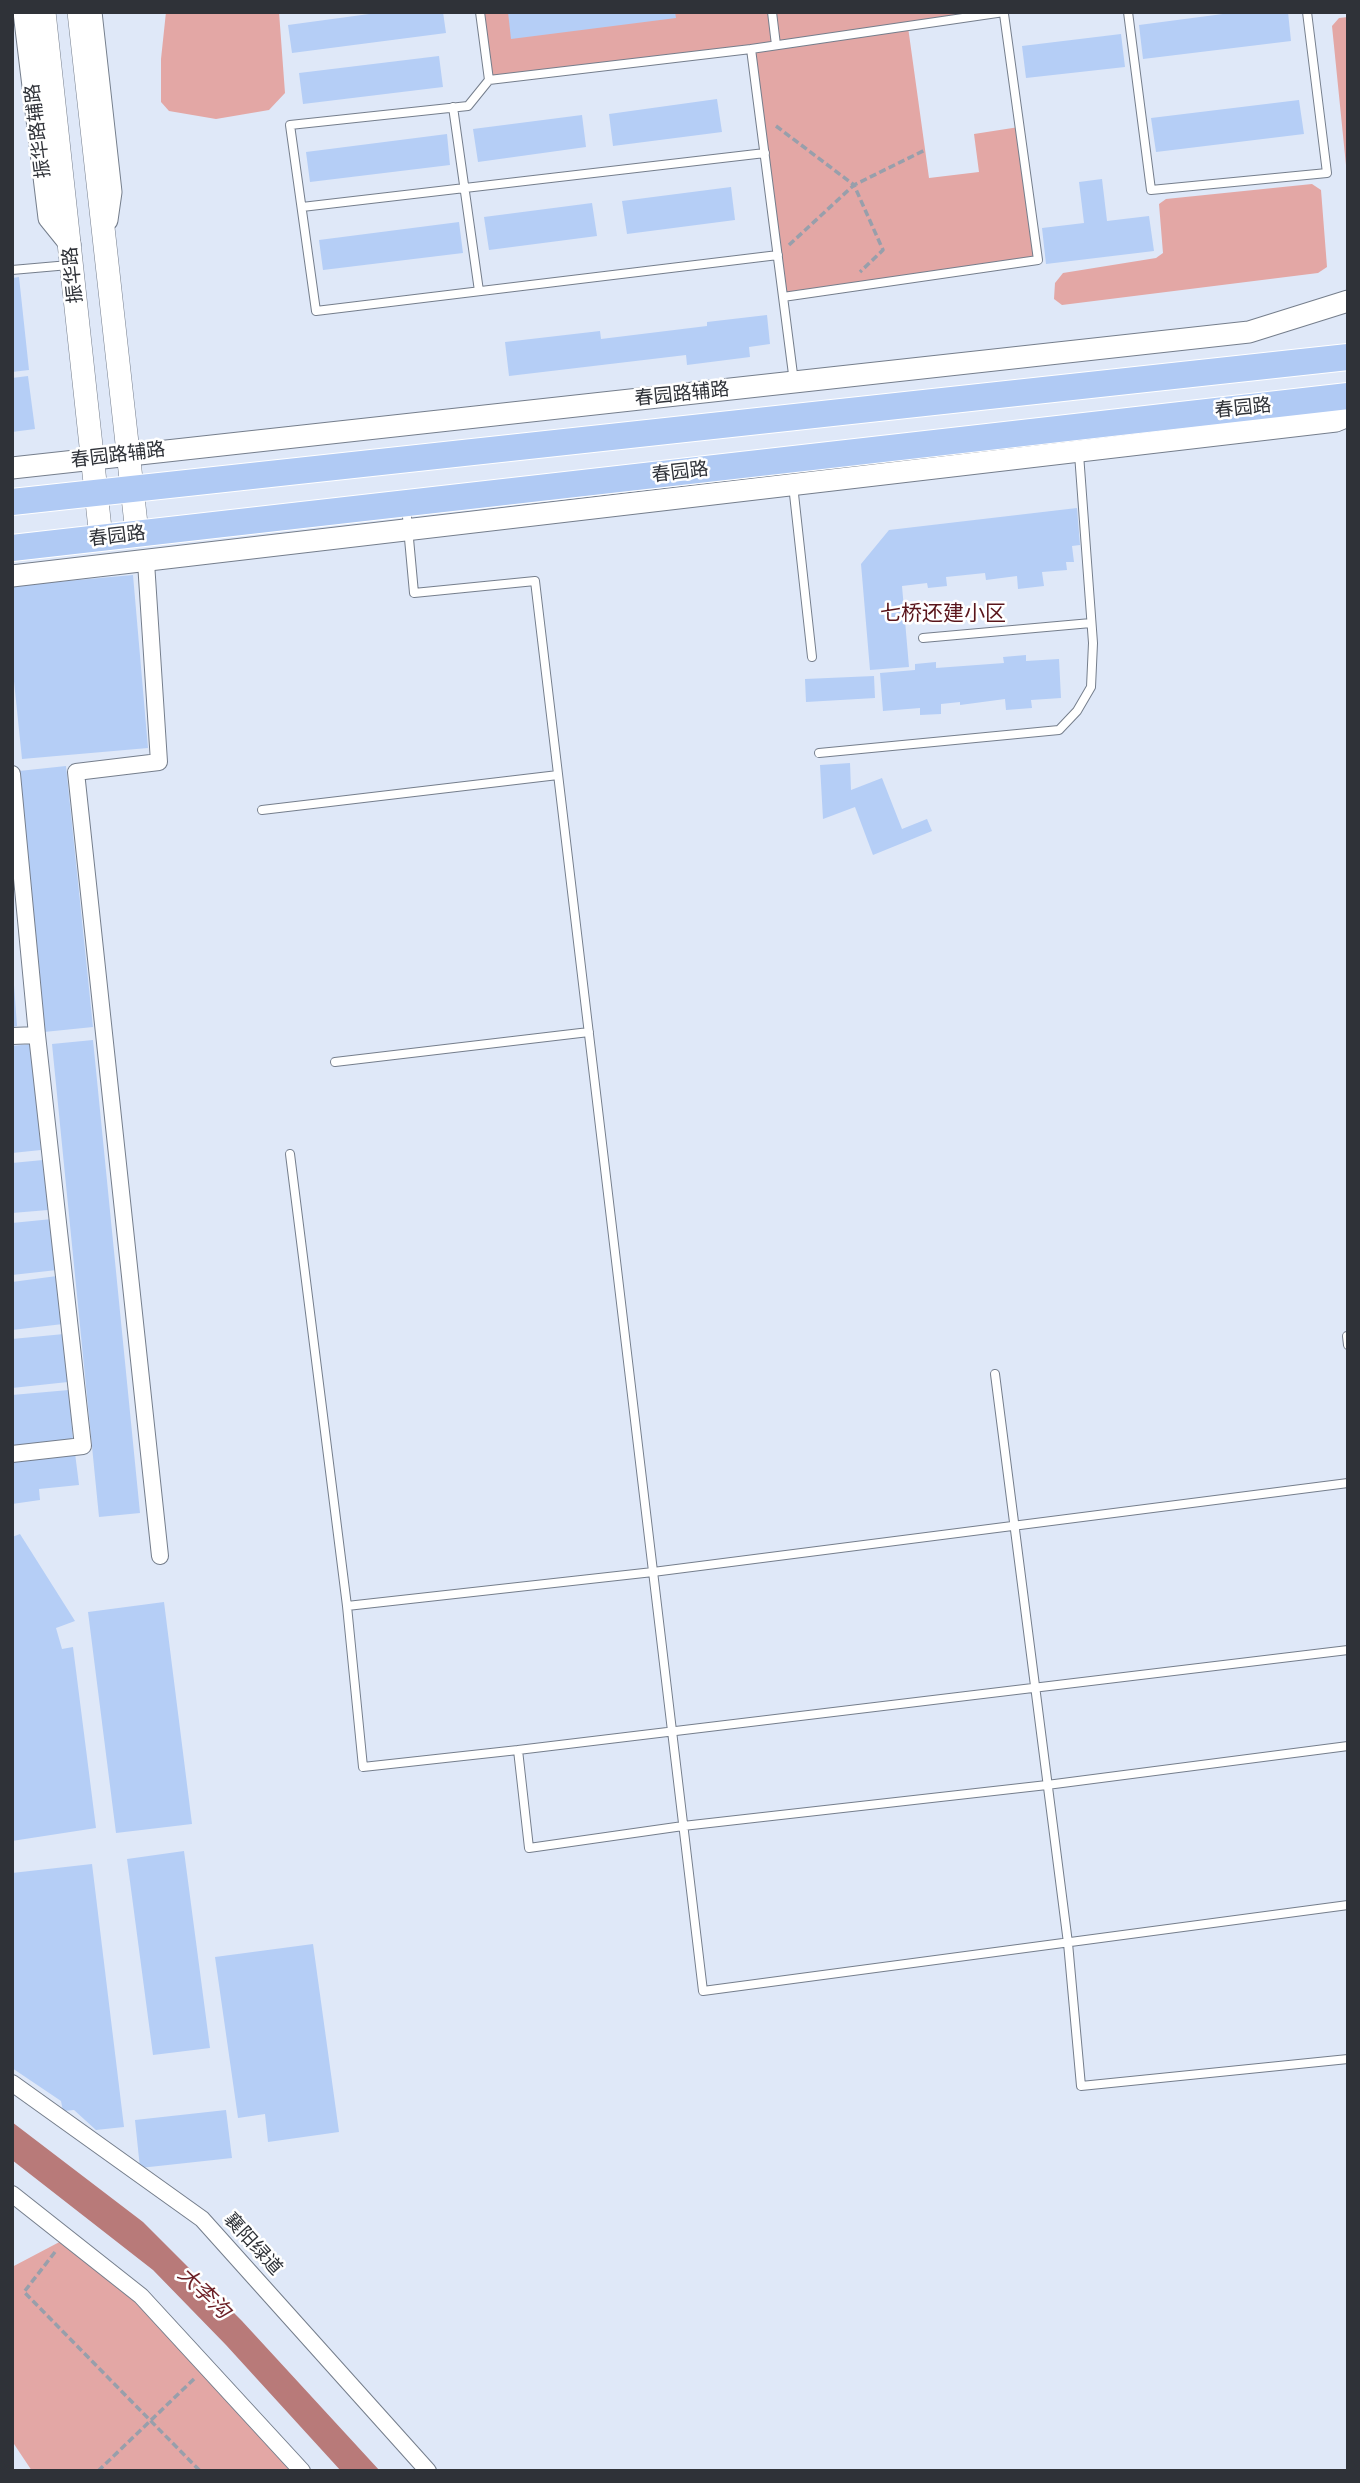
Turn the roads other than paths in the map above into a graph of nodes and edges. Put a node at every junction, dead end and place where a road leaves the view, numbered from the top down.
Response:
1 (24, 12) edge
2 (44, 12) edge
3 (79, 12) edge
4 (91, 12) edge
5 (480, 12) edge
6 (772, 12) edge
7 (1128, 12) edge
8 (1307, 12) edge
9 (1004, 13) edge
10 (776, 45) junction
11 (751, 48) junction
12 (489, 80) junction
13 (453, 107) junction
14 (765, 153) junction
15 (466, 188) junction
16 (302, 207) junction
17 (105, 240) junction
18 (71, 254) junction
19 (778, 255) junction
20 (12, 270) edge
21 (479, 291) junction
22 (783, 297) junction
23 (1348, 301) edge
24 (1348, 357) edge
25 (794, 382) junction
26 (1348, 396) edge
27 (1348, 416) edge
28 (789, 418) junction
29 (375, 427) junction
30 (1079, 439) junction
31 (129, 454) junction
32 (93, 458) junction
33 (378, 462) junction
34 (12, 468) edge
35 (792, 472) junction
36 (133, 488) junction
37 (97, 492) junction
38 (12, 502) edge
39 (406, 503) junction
40 (408, 531) junction
41 (137, 533) junction
42 (101, 538) junction
43 (12, 548) edge
44 (146, 562) junction
45 (12, 576) edge
46 (1091, 623) junction
47 (923, 638) dead end
48 (812, 657) dead end
49 (819, 753) dead end
50 (558, 775) junction
51 (13, 785) edge
52 (262, 810) dead end
53 (589, 1032) junction
54 (37, 1035) junction
55 (12, 1036) edge
56 (335, 1062) dead end
57 (290, 1154) dead end
58 (995, 1374) dead end
59 (12, 1454) edge
60 (1348, 1483) edge
61 (1015, 1526) junction
62 (160, 1556) dead end
63 (653, 1572) junction
64 (347, 1606) junction
65 (1348, 1650) edge
66 (1035, 1688) junction
67 (671, 1731) junction
68 (1348, 1746) edge
69 (518, 1750) junction
70 (1047, 1785) junction
71 (683, 1826) junction
72 (1348, 1905) edge
73 (1068, 1942) junction
74 (1348, 2059) edge
75 (12, 2083) edge
76 (12, 2194) edge
77 (303, 2471) edge
78 (428, 2471) edge

1 - 18 street, 振华路辅路
2 - 18 main road, 振华路
3 - 17 main road, 振华路
4 - 17 street
5 - 12 lane
6 - 10 lane
7 - 8 lane
9 - 10 lane
9 - 22 lane
10 - 11 lane
11 - 12 lane
11 - 14 lane
12 - 13 lane
13 - 15 lane
13 - 16 lane
14 - 15 lane
14 - 19 lane
15 - 16 lane
15 - 21 lane
16 - 21 lane
17 - 31 main road, 振华路
18 - 20 lane
18 - 32 main road, 振华路
19 - 21 lane
19 - 22 lane
22 - 25 lane
23 - 25 street, 春园路辅路
24 - 28 main road, 春园路
25 - 28 street
25 - 29 street, 春园路辅路
26 - 30 main road, 春园路
27 - 30 street
28 - 33 main road, 春园路
29 - 31 street, 春园路辅路
29 - 33 street
30 - 35 main road, 春园路
30 - 46 lane
31 - 32 street, 春园路辅路
31 - 36 main road, 振华路
32 - 34 street, 春园路辅路
32 - 37 main road, 振华路
33 - 36 main road, 春园路
35 - 39 main road, 春园路
35 - 40 street
35 - 48 lane
36 - 37 main road, 春园路
36 - 41 main road, 振华路
37 - 38 main road, 春园路
37 - 42 main road, 振华路
39 - 40 lane
39 - 41 main road, 春园路
40 - 44 street
40 - 50 lane
41 - 42 main road, 春园路
41 - 44 street
42 - 43 main road, 春园路
44 - 45 street
44 - 62 street
46 - 47 lane
46 - 49 lane
50 - 52 lane
50 - 53 lane
51 - 54 street
53 - 56 lane
53 - 63 lane
54 - 55 street
54 - 59 street
57 - 64 lane
58 - 61 lane
60 - 61 lane
61 - 63 lane
61 - 66 lane
63 - 64 lane
63 - 67 lane
64 - 69 lane
65 - 66 lane
66 - 67 lane
66 - 70 lane
67 - 69 lane
67 - 71 lane
68 - 70 lane
69 - 71 lane
70 - 71 lane
70 - 73 lane
71 - 73 lane
72 - 73 lane
73 - 74 lane
75 - 78 street, 襄阳绿道
76 - 77 street

